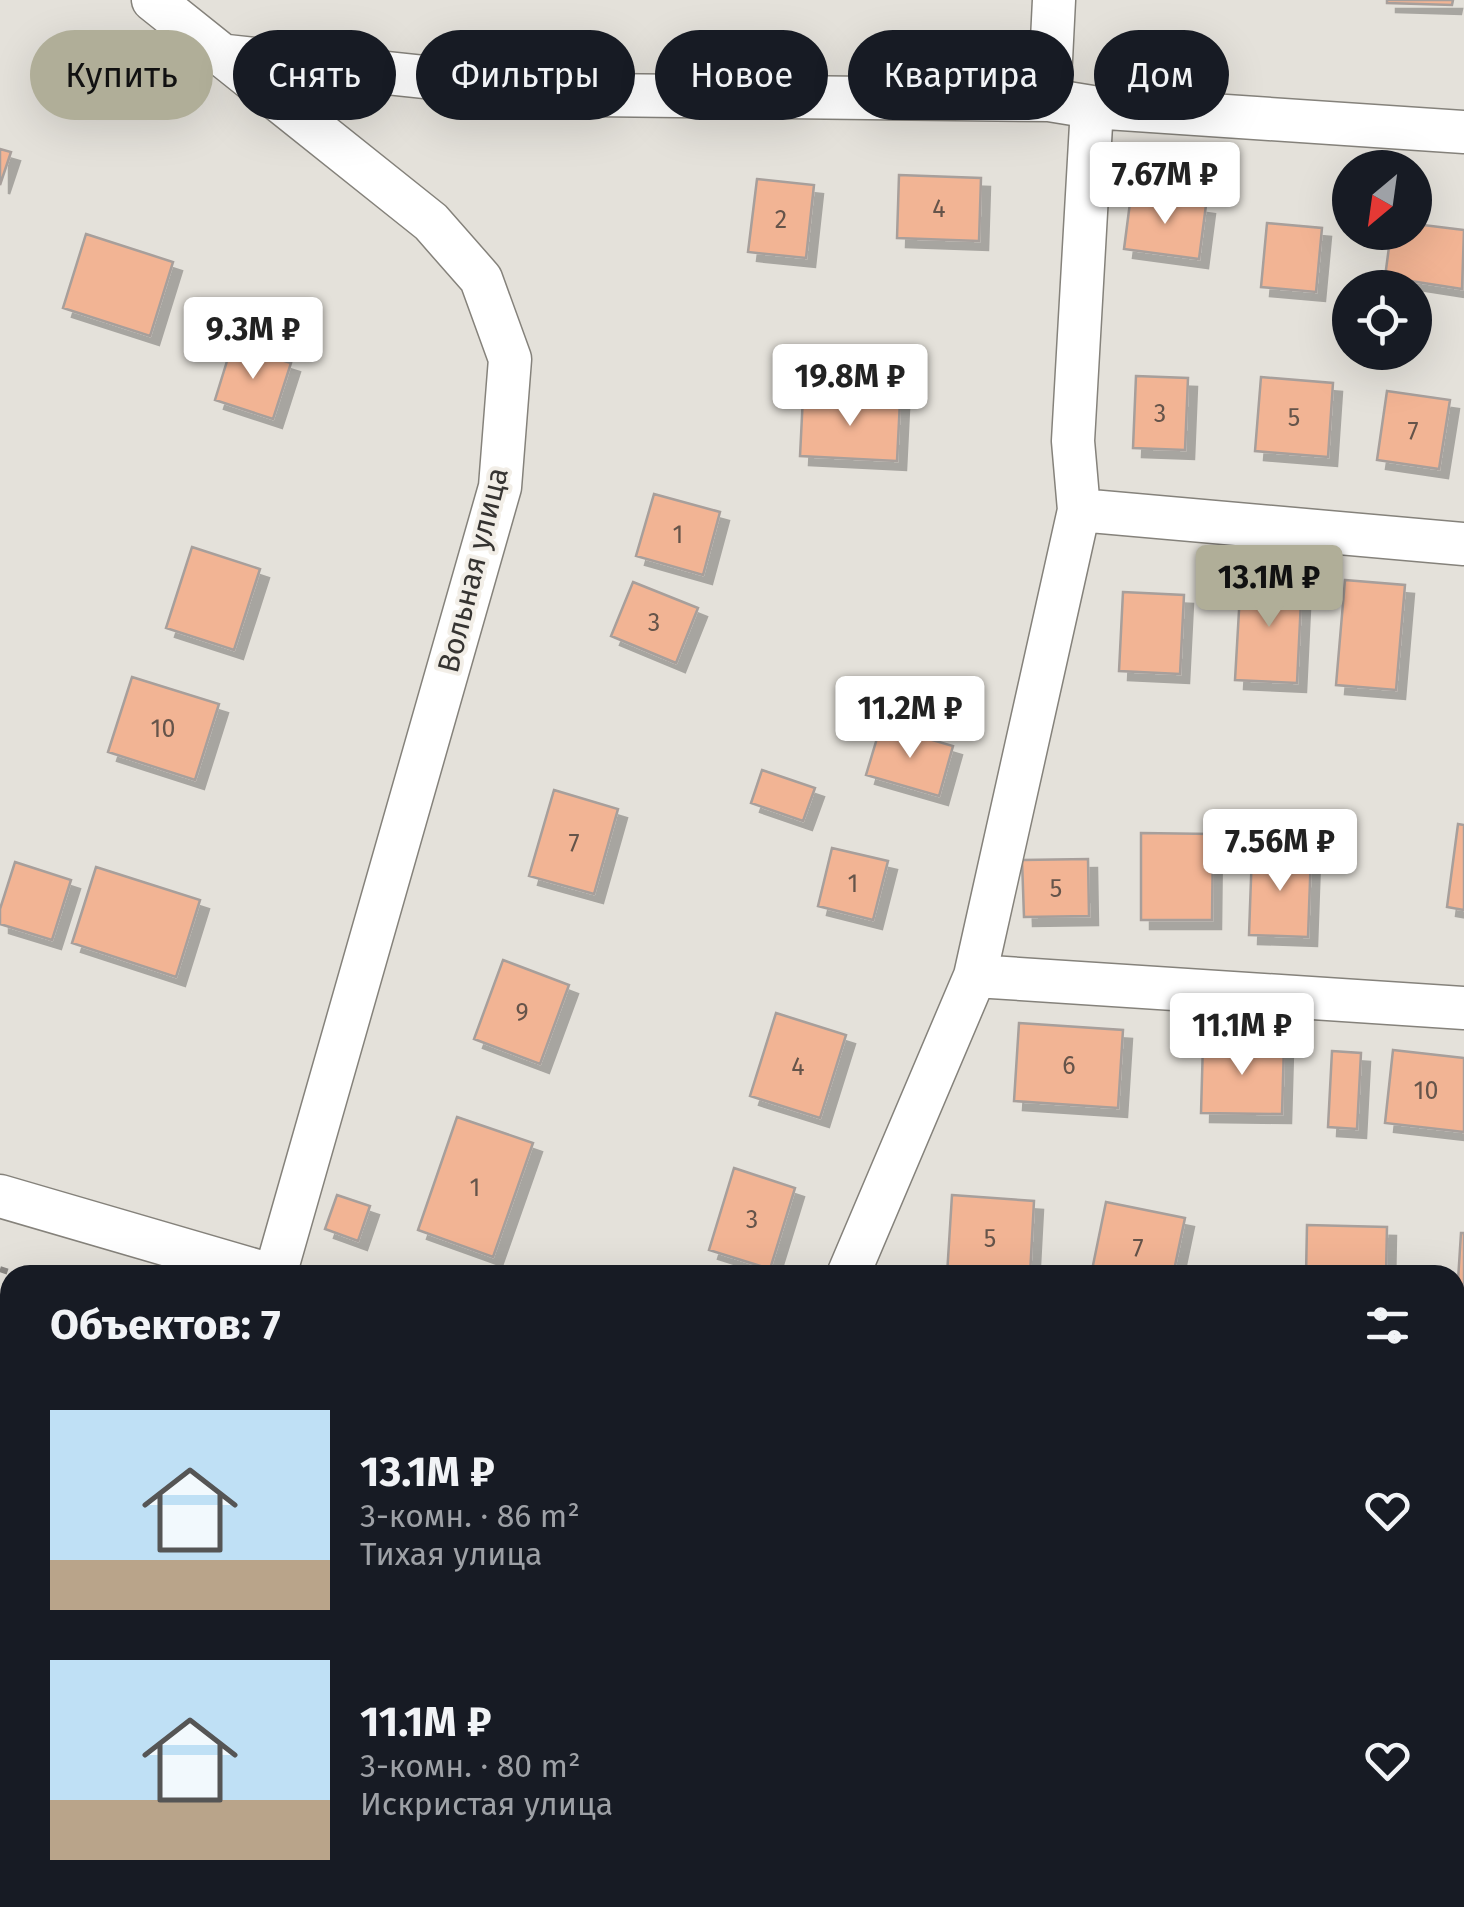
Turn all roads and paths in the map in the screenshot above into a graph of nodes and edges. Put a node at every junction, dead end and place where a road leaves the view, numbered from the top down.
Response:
1 (153, 0) edge
2 (1054, 0) edge
3 (1052, 30) edge
4 (227, 56) junction
5 (848, 98) edge
6 (1074, 104) edge
7 (1092, 107) junction
8 (1464, 132) edge
9 (1080, 510) junction
10 (1464, 544) edge
11 (976, 976) junction
12 (1464, 1008) edge
13 (0, 1196) edge
14 (238, 1265) edge
15 (276, 1265) edge
16 (852, 1265) edge

1 - 4 street, Вольная улица
2 - 3 street
4 - 5 street
4 - 15 street, Вольная улица
6 - 7 street
7 - 8 street
7 - 9 street
9 - 10 street
9 - 11 street
11 - 12 street
11 - 16 street
13 - 14 street

